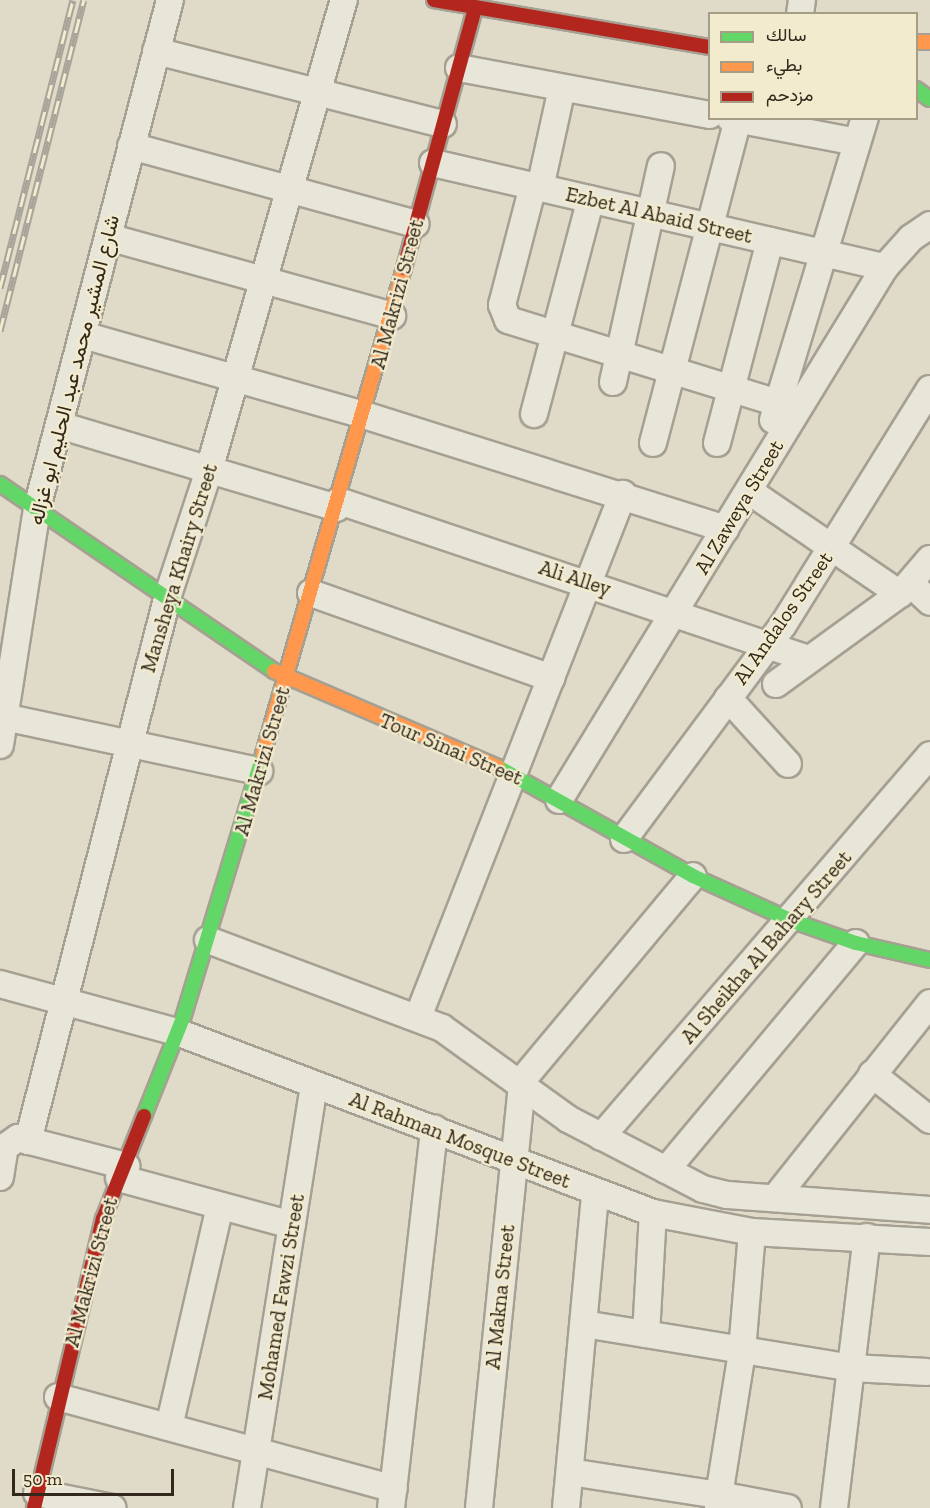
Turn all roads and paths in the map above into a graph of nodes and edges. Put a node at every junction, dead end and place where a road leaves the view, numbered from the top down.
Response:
1 (170, 0) edge
2 (344, 0) edge
3 (434, 0) edge
4 (501, 6) edge
5 (475, 8) junction
6 (708, 46) edge
7 (156, 51) junction
8 (459, 68) junction
9 (562, 87) junction
10 (318, 92) junction
11 (708, 115) edge
12 (734, 120) edge
13 (746, 120) edge
14 (443, 124) junction
15 (861, 130) edge
16 (130, 146) junction
17 (433, 163) junction
18 (661, 166) dead end
19 (536, 187) junction
20 (290, 190) junction
21 (591, 199) junction
22 (651, 213) junction
23 (416, 224) junction
24 (930, 225) edge
25 (710, 227) junction
26 (108, 237) junction
27 (770, 242) junction
28 (823, 253) junction
29 (885, 267) junction
30 (263, 280) junction
31 (392, 316) junction
32 (83, 335) junction
33 (555, 335) junction
34 (619, 354) junction
35 (672, 370) junction
36 (235, 378) junction
37 (613, 382) dead end
38 (731, 388) junction
39 (930, 389) edge
40 (778, 403) junction
41 (534, 414) dead end
42 (363, 415) junction
43 (59, 425) junction
44 (652, 443) dead end
45 (717, 443) dead end
46 (209, 470) junction
47 (0, 484) edge
48 (752, 485) junction
49 (623, 494) junction
50 (338, 505) junction
51 (37, 508) junction
52 (725, 529) junction
53 (832, 548) junction
54 (930, 559) edge
55 (589, 583) junction
56 (906, 589) junction
57 (311, 593) junction
58 (168, 595) junction
59 (930, 602) edge
60 (675, 610) junction
61 (769, 643) junction
62 (809, 659) junction
63 (551, 678) junction
64 (286, 679) junction
65 (776, 684) dead end
66 (728, 698) junction
67 (4, 717) junction
68 (130, 743) junction
69 (0, 746) edge
70 (930, 755) edge
71 (788, 764) dead end
72 (259, 771) junction
73 (515, 774) junction
74 (559, 800) junction
75 (624, 838) junction
76 (693, 876) junction
77 (790, 920) junction
78 (208, 940) junction
79 (856, 943) junction
80 (930, 960) edge
81 (0, 984) edge
82 (64, 1000) junction
83 (930, 1003) edge
84 (418, 1017) junction
85 (177, 1032) junction
86 (873, 1074) junction
87 (521, 1085) junction
88 (314, 1086) junction
89 (930, 1120) edge
90 (434, 1128) junction
91 (601, 1137) junction
92 (28, 1141) junction
93 (514, 1158) junction
94 (666, 1170) junction
95 (123, 1172) junction
96 (0, 1177) edge
97 (595, 1193) junction
98 (775, 1198) junction
99 (220, 1206) junction
100 (930, 1210) edge
101 (653, 1213) junction
102 (292, 1225) junction
103 (752, 1232) junction
104 (867, 1237) junction
105 (930, 1242) edge
106 (584, 1324) junction
107 (646, 1334) junction
108 (742, 1352) junction
109 (852, 1368) junction
110 (927, 1372) dead end
111 (58, 1397) junction
112 (169, 1427) junction
113 (256, 1451) junction
114 (570, 1472) junction
115 (392, 1498) edge
116 (36, 1500) edge
117 (718, 1502) edge
118 (113, 1508) edge
119 (247, 1508) edge
120 (479, 1508) edge
121 (566, 1508) edge
122 (788, 1508) edge
123 (834, 1508) edge

1 - 7 street, شارع المشير محمد عبد الحليم ابو غزاله
2 - 10 street, Mansheya Khairy Street
3 - 5 street
4 - 5 street
4 - 6 street
5 - 8 street, Al Makrizi Street
7 - 10 street
7 - 16 street, شارع المشير محمد عبد الحليم ابو غزاله
8 - 9 street
8 - 14 street, Al Makrizi Street
9 - 11 street
9 - 19 street
10 - 14 street
10 - 20 street, Mansheya Khairy Street
12 - 25 street
13 - 15 street
14 - 17 street, Al Makrizi Street
15 - 28 street
16 - 20 street
16 - 26 street, شارع المشير محمد عبد الحليم ابو غزاله
17 - 19 street, Ezbet Al Abaid Street
17 - 23 street, Al Makrizi Street
18 - 22 street
19 - 21 street, Ezbet Al Abaid Street
19 - 33 street
20 - 23 street
20 - 30 street, Mansheya Khairy Street
21 - 22 street, Ezbet Al Abaid Street
21 - 33 street
22 - 25 street, Ezbet Al Abaid Street
22 - 34 street
23 - 31 street, Al Makrizi Street
24 - 29 street, Al Zaweya Street
25 - 27 street, Ezbet Al Abaid Street
25 - 35 street
26 - 30 street
26 - 32 street, شارع المشير محمد عبد الحليم ابو غزاله
27 - 28 street, Ezbet Al Abaid Street
27 - 38 street
28 - 29 street, Ezbet Al Abaid Street
28 - 40 street
29 - 48 street, Al Zaweya Street
30 - 31 street
30 - 36 street, Mansheya Khairy Street
31 - 42 street, Al Makrizi Street
32 - 36 street
32 - 43 street, شارع المشير محمد عبد الحليم ابو غزاله
33 - 34 street
33 - 41 street
34 - 35 street
34 - 37 street
35 - 38 street
35 - 44 street
36 - 42 street
36 - 46 street, Mansheya Khairy Street
38 - 40 street
38 - 45 street
39 - 53 street, Al Andalos Street
40 - 48 street
42 - 49 street
42 - 50 street, Al Makrizi Street
43 - 46 street, Ali Alley
43 - 51 street, شارع المشير محمد عبد الحليم ابو غزاله
46 - 50 street, Ali Alley
46 - 58 street, Mansheya Khairy Street
47 - 51 street, Tour Sinai Street
48 - 52 street, Al Zaweya Street
48 - 53 street
49 - 52 street
49 - 55 street
50 - 55 street, Ali Alley
50 - 57 street, Al Makrizi Street
51 - 58 street, Tour Sinai Street
51 - 67 street, شارع المشير محمد عبد الحليم ابو غزاله
52 - 60 street, Al Zaweya Street
53 - 56 street
53 - 61 street, Al Andalos Street
54 - 56 street
55 - 60 street, Ali Alley
55 - 63 street
56 - 59 street
56 - 62 street
57 - 63 street
57 - 64 street, Al Makrizi Street
58 - 64 street, Tour Sinai Street
58 - 68 street, Mansheya Khairy Street
60 - 61 street, Ali Alley
60 - 74 street, Al Zaweya Street
61 - 62 street, Ali Alley
61 - 66 street, Al Andalos Street
62 - 65 street
63 - 73 street
64 - 72 street, Al Makrizi Street
64 - 73 street, Tour Sinai Street
66 - 71 street
66 - 75 street, Al Andalos Street
67 - 68 street
67 - 69 street, شارع المشير محمد عبد الحليم ابو غزاله
68 - 72 street
68 - 82 street, Mansheya Khairy Street
70 - 77 street, Al Sheikha Al Bahary Street
72 - 78 street, Al Makrizi Street
73 - 74 street, Tour Sinai Street
73 - 84 street
74 - 75 street, Tour Sinai Street
75 - 76 street, Tour Sinai Street
76 - 77 street, Tour Sinai Street
76 - 87 street
77 - 79 street, Tour Sinai Street
77 - 91 street, Al Sheikha Al Bahary Street
78 - 84 street
78 - 85 street, Al Makrizi Street
79 - 80 street, Tour Sinai Street
79 - 94 street
81 - 82 street, Al Rahman Mosque Street
82 - 85 street, Al Rahman Mosque Street
82 - 92 street, Mansheya Khairy Street
83 - 86 street
84 - 87 street
85 - 88 street, Al Rahman Mosque Street
85 - 95 street, Al Makrizi Street
86 - 89 street
86 - 98 street
87 - 91 street
87 - 93 street, Al Makna Street
88 - 90 street, Al Rahman Mosque Street
88 - 102 street, Mohamed Fawzi Street
90 - 93 street, Al Rahman Mosque Street
90 - 115 street
91 - 94 street
92 - 95 street
92 - 96 street
93 - 97 street, Al Rahman Mosque Street
93 - 120 street, Al Makna Street
94 - 98 street
95 - 99 street
95 - 111 street, Al Makrizi Street
97 - 101 street, Al Rahman Mosque Street
97 - 106 street
98 - 100 street
99 - 102 street
99 - 112 street
101 - 103 street, Al Rahman Mosque Street
101 - 107 street
102 - 113 street, Mohamed Fawzi Street
103 - 104 street, Al Rahman Mosque Street
103 - 108 street
104 - 105 street, Al Rahman Mosque Street
104 - 109 street
106 - 107 street
106 - 114 street
107 - 108 street
108 - 109 street
108 - 117 street
109 - 110 street
109 - 123 street
111 - 112 street
111 - 116 street, Al Makrizi Street
112 - 113 street
113 - 115 street
113 - 119 street, Mohamed Fawzi Street
114 - 117 street
114 - 121 street
116 - 118 street
117 - 122 street

